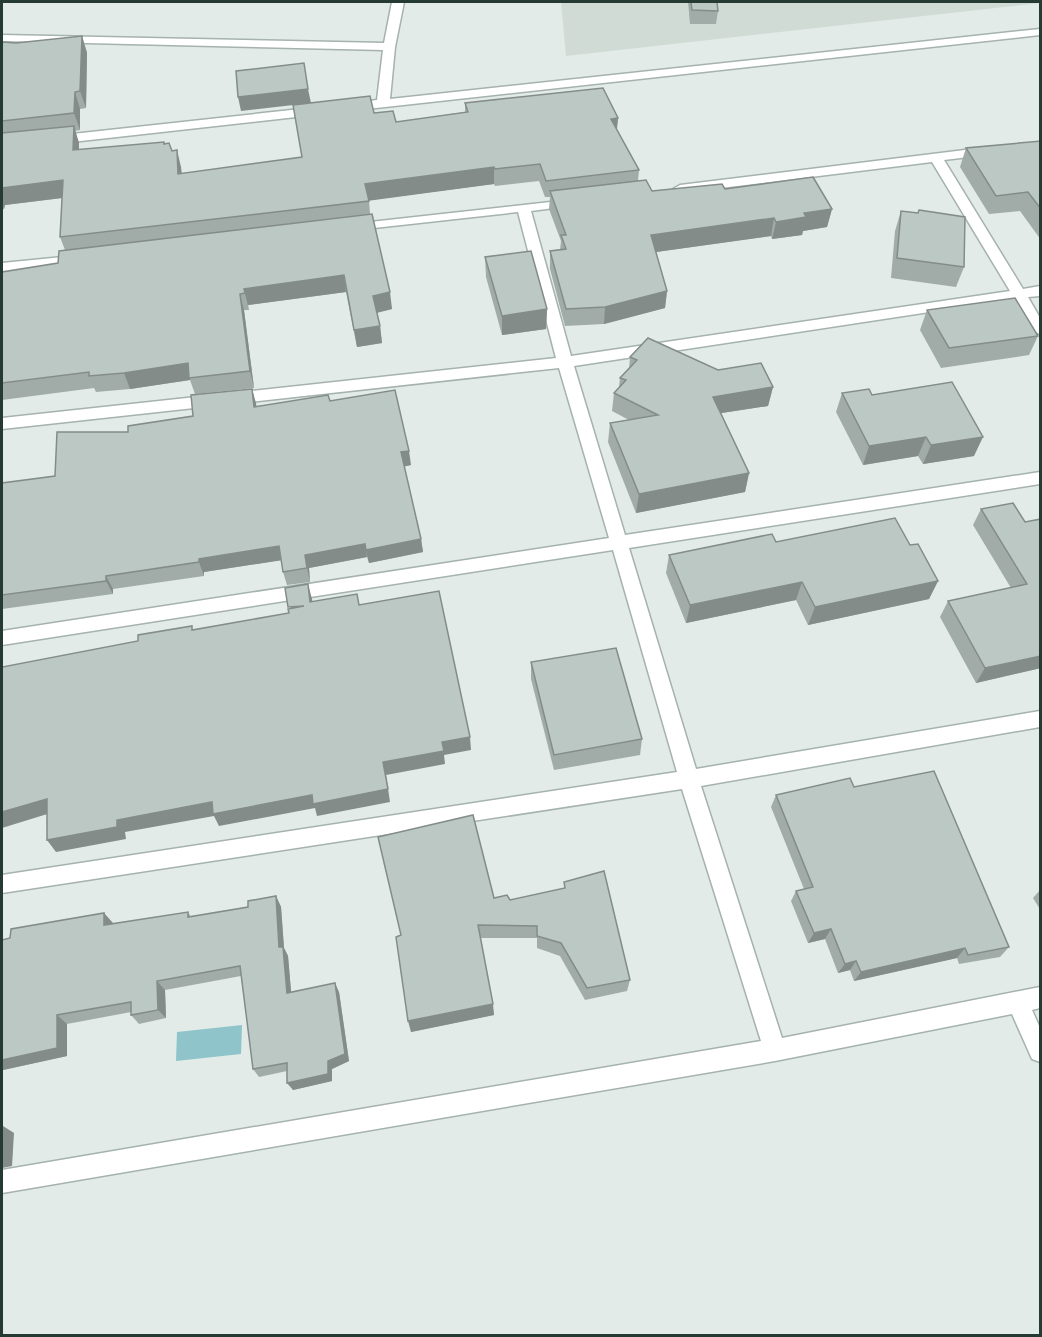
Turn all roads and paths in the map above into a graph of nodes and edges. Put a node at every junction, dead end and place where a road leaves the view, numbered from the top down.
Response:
1 (398, 2) edge
2 (1041, 32) edge
3 (2, 38) edge
4 (389, 47) junction
5 (383, 104) junction
6 (36, 142) edge
7 (1006, 149) edge
8 (936, 157) junction
9 (665, 190) edge
10 (583, 201) edge
11 (524, 208) junction
12 (334, 230) edge
13 (97, 257) edge
14 (2, 268) edge
15 (1041, 291) edge
16 (1018, 294) junction
17 (1041, 329) edge
18 (565, 362) junction
19 (2, 423) edge
20 (1041, 478) edge
21 (621, 544) junction
22 (2, 638) edge
23 (1041, 718) edge
24 (689, 779) junction
25 (2, 884) edge
26 (1041, 998) edge
27 (1017, 1002) junction
28 (775, 1050) junction
29 (1041, 1051) edge
30 (2, 1182) edge

1 - 4 street
2 - 5 street
3 - 4 street
4 - 5 street
5 - 6 street
7 - 8 street
8 - 9 street
8 - 16 street
10 - 11 street
11 - 12 street
11 - 18 street
13 - 14 street
15 - 16 street
16 - 17 street
16 - 18 street
18 - 19 street
18 - 21 street
20 - 21 street
21 - 22 street
21 - 24 street
23 - 24 street
24 - 25 street
24 - 28 street
26 - 27 street
27 - 28 street
27 - 29 street
28 - 30 street

